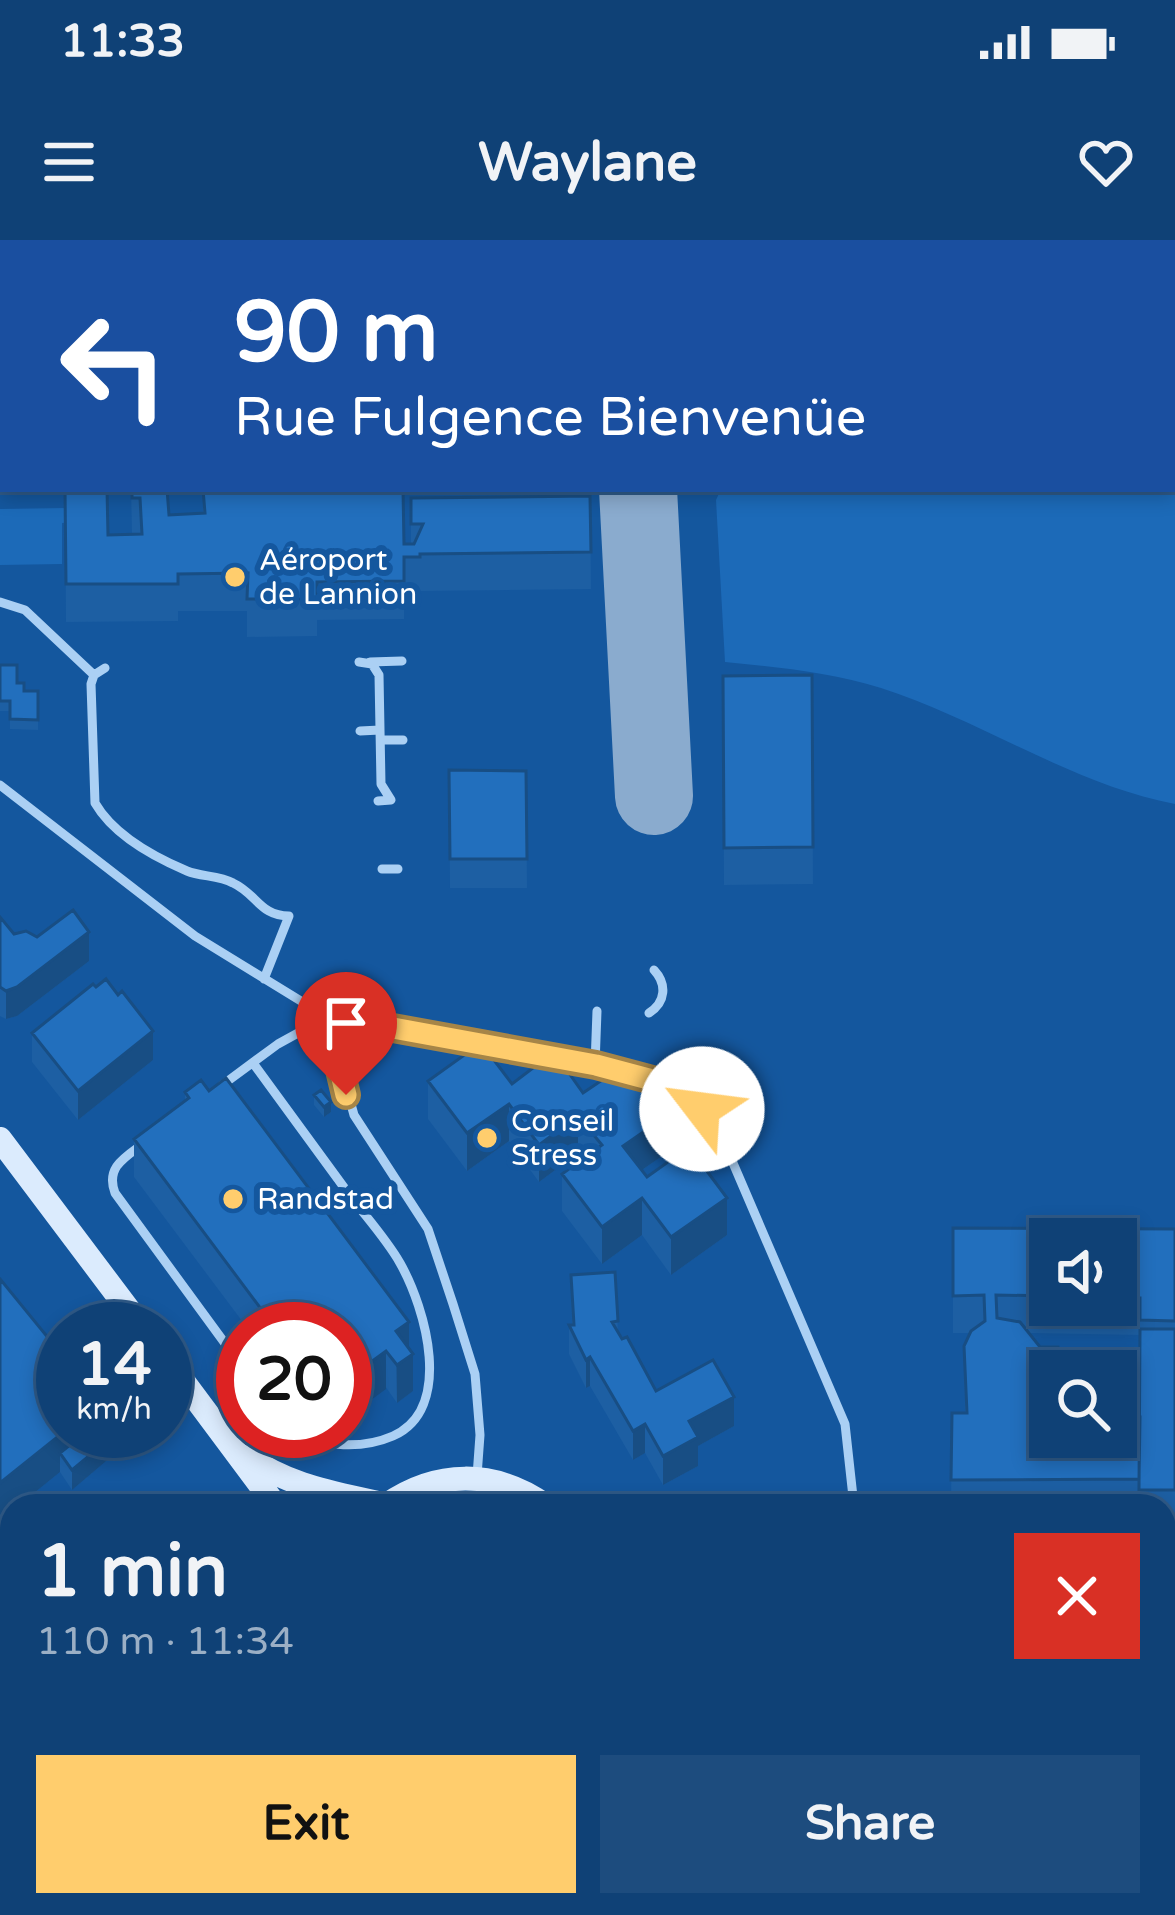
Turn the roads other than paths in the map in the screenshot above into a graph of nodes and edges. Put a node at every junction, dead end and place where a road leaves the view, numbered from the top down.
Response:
1 (0, 602) edge
2 (402, 662) dead end
3 (359, 731) dead end
4 (381, 735) junction
5 (106, 736) dead end
6 (92, 737) junction
7 (403, 740) dead end
8 (0, 785) edge
9 (378, 801) dead end
10 (97, 807) junction
11 (110, 807) dead end
12 (398, 868) dead end
13 (382, 869) dead end
14 (193, 873) junction
15 (210, 873) dead end
16 (654, 970) dead end
17 (264, 979) junction
18 (597, 1011) dead end
19 (650, 1013) dead end
20 (327, 1016) junction
21 (253, 1063) junction
22 (596, 1065) junction
23 (215, 1091) edge
24 (159, 1132) edge
25 (0, 1139) edge
26 (123, 1302) edge
27 (216, 1330) edge
28 (192, 1392) edge
29 (216, 1424) edge
30 (372, 1442) edge
31 (241, 1458) edge
32 (250, 1458) edge
33 (476, 1478) junction
34 (267, 1494) edge
35 (335, 1494) edge
36 (405, 1494) edge
37 (528, 1494) edge
38 (853, 1494) edge

1 - 6 lane
2 - 4 lane
3 - 4 lane
4 - 7 lane
4 - 9 lane
5 - 6 lane
6 - 10 lane
8 - 17 lane
10 - 11 lane
10 - 14 lane
12 - 13 lane
14 - 15 lane
14 - 17 lane
16 - 19 lane
17 - 20 lane
18 - 22 lane
20 - 21 lane
20 - 22 lane
20 - 33 lane
21 - 23 lane
21 - 30 lane
22 - 38 lane
24 - 27 lane
25 - 26 main road
28 - 29 main road
31 - 34 main road
32 - 35 main road
33 - 36 main road
33 - 37 main road

